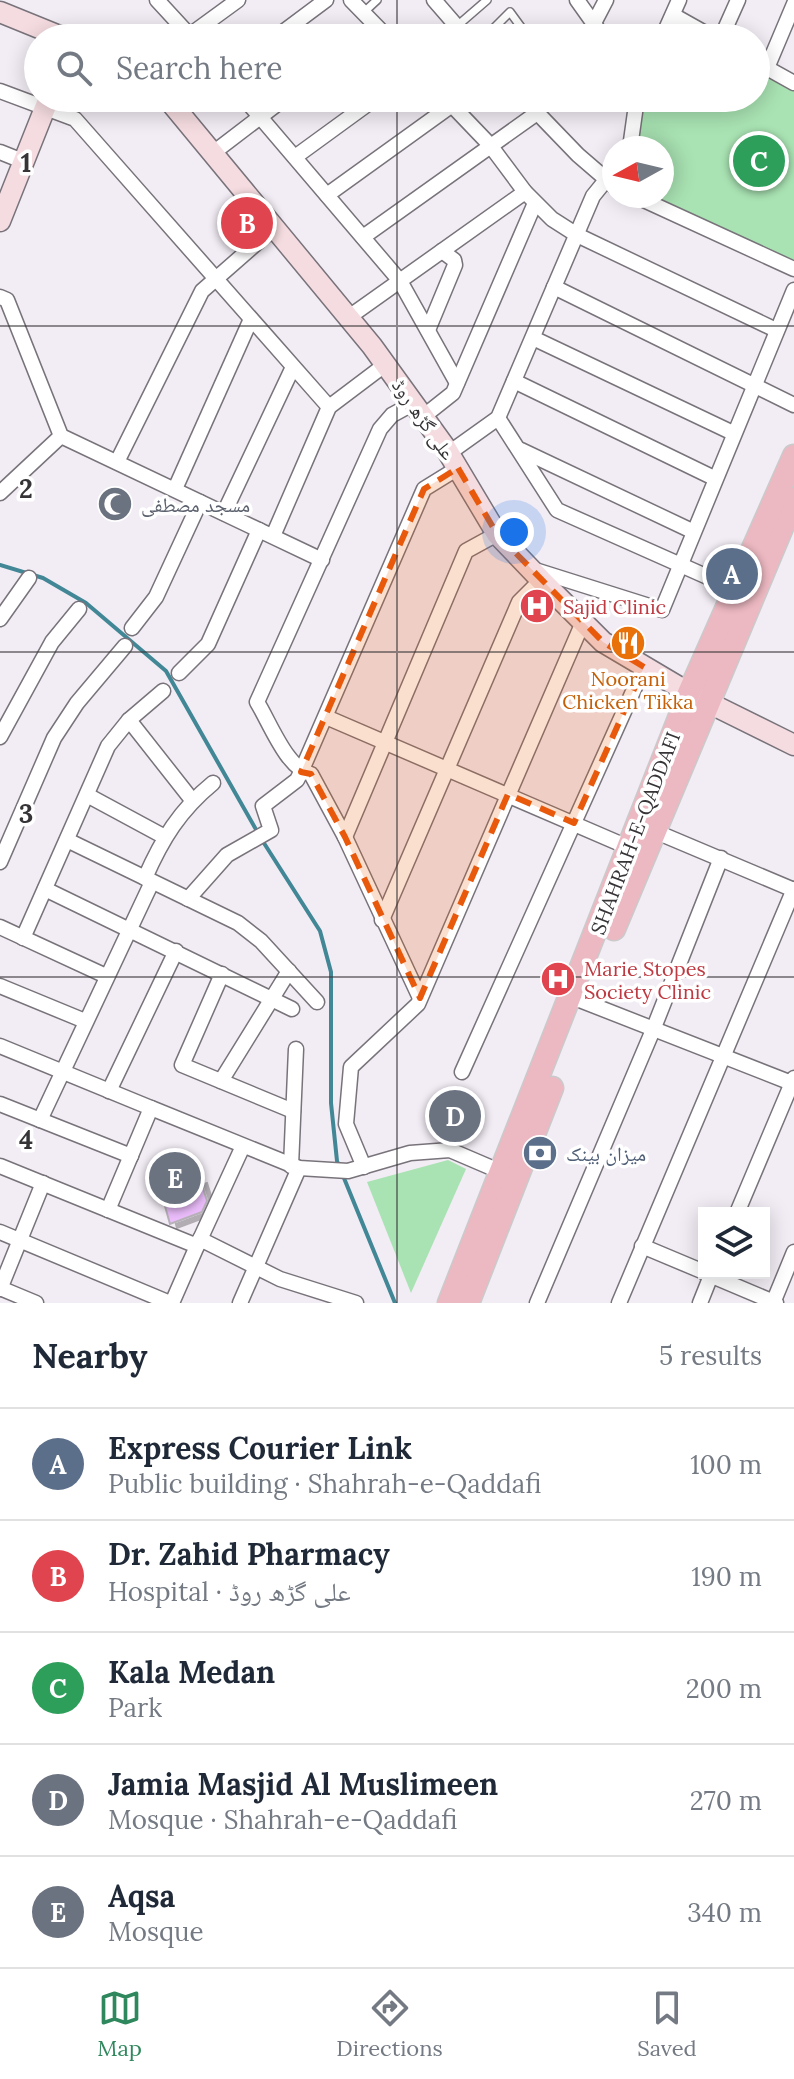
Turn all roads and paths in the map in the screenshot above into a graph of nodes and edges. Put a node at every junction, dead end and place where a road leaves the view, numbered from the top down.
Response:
1 (157, 0) edge
2 (238, 0) edge
3 (326, 0) edge
4 (351, 0) edge
5 (377, 0) edge
6 (434, 0) edge
7 (487, 0) edge
8 (577, 0) edge
9 (606, 0) edge
10 (679, 0) edge
11 (738, 0) edge
12 (794, 4) edge
13 (0, 12) edge
14 (363, 13) junction
15 (673, 15) junction
16 (30, 24) edge
17 (180, 24) edge
18 (207, 24) edge
19 (294, 24) edge
20 (370, 24) edge
21 (455, 24) edge
22 (459, 24) edge
23 (498, 24) edge
24 (519, 24) edge
25 (591, 24) edge
26 (599, 24) edge
27 (669, 24) edge
28 (689, 24) edge
29 (727, 24) edge
30 (770, 50) edge
31 (770, 70) edge
32 (794, 83) edge
33 (0, 91) edge
34 (24, 97) edge
35 (44, 112) edge
36 (63, 112) edge
37 (179, 112) edge
38 (256, 112) edge
39 (265, 112) edge
40 (357, 112) edge
41 (435, 112) edge
42 (458, 112) edge
43 (635, 112) edge
44 (537, 113) joint
45 (259, 116) junction
46 (632, 136) edge
47 (490, 145) junction
48 (0, 152) edge
49 (213, 153) junction
50 (295, 157) junction
51 (25, 162) junction
52 (602, 174) edge
53 (602, 189) edge
54 (327, 195) junction
55 (530, 198) junction
56 (661, 208) edge
57 (1, 216) edge
58 (275, 227) junction
59 (577, 235) junction
60 (363, 237) junction
61 (442, 251) junction
62 (794, 269) edge
63 (214, 277) junction
64 (400, 281) junction
65 (554, 287) junction
66 (794, 290) edge
67 (0, 297) edge
68 (349, 317) junction
69 (251, 319) junction
70 (428, 330) junction
71 (776, 330) junction
72 (533, 338) junction
73 (386, 364) junction
74 (293, 367) junction
75 (514, 381) junction
76 (457, 383) junction
77 (752, 386) junction
78 (794, 405) edge
79 (329, 407) junction
80 (419, 409) junction
81 (498, 418) junction
82 (733, 433) junction
83 (61, 436) junction
84 (521, 449) junction
85 (794, 456) edge
86 (453, 460) junction
87 (117, 462) junction
88 (714, 478) junction
89 (175, 489) junction
90 (0, 493) edge
91 (794, 499) edge
92 (200, 502) junction
93 (224, 513) junction
94 (692, 531) junction
95 (266, 533) junction
96 (497, 534) junction
97 (322, 560) junction
98 (678, 564) junction
99 (535, 574) junction
100 (29, 578) dead end
101 (737, 590) junction
102 (79, 609) dead end
103 (0, 619) edge
104 (583, 622) junction
105 (132, 628) dead end
106 (125, 646) dead end
107 (644, 667) junction
108 (179, 673) dead end
109 (163, 691) dead end
110 (689, 693) junction
111 (711, 704) junction
112 (326, 717) junction
113 (129, 720) junction
114 (0, 737) edge
115 (383, 741) junction
116 (794, 745) edge
117 (446, 768) junction
118 (301, 772) junction
119 (213, 783) dead end
120 (508, 794) junction
121 (87, 795) junction
122 (192, 800) junction
123 (574, 823) junction
124 (654, 831) junction
125 (163, 836) junction
126 (345, 837) junction
127 (67, 840) junction
128 (630, 848) junction
129 (721, 858) junction
130 (0, 862) edge
131 (149, 880) junction
132 (45, 889) junction
133 (794, 890) edge
134 (188, 899) junction
135 (382, 920) junction
136 (0, 927) edge
137 (130, 928) junction
138 (23, 938) junction
139 (176, 951) junction
140 (289, 971) junction
141 (222, 974) junction
142 (106, 976) junction
143 (0, 986) edge
144 (270, 998) junction
145 (420, 998) junction
146 (578, 999) junction
147 (317, 1002) dead end
148 (292, 1009) dead end
149 (85, 1021) junction
150 (653, 1030) junction
151 (0, 1046) edge
152 (296, 1049) dead end
153 (725, 1058) junction
154 (61, 1071) junction
155 (462, 1072) dead end
156 (221, 1081) junction
157 (793, 1082) edge
158 (109, 1091) junction
159 (0, 1104) edge
160 (151, 1108) junction
161 (293, 1111) junction
162 (40, 1120) junction
163 (243, 1146) junction
164 (131, 1156) junction
165 (0, 1166) edge
166 (295, 1167) junction
167 (364, 1167) junction
168 (510, 1176) junction
169 (43, 1183) junction
170 (740, 1207) edge
171 (108, 1210) junction
172 (0, 1232) edge
173 (20, 1240) junction
174 (199, 1243) junction
175 (642, 1246) junction
176 (794, 1252) edge
177 (256, 1268) junction
178 (698, 1269) edge
179 (706, 1279) edge
180 (721, 1279) edge
181 (0, 1288) edge
182 (36, 1303) edge
183 (171, 1303) edge
184 (240, 1303) edge
185 (356, 1303) edge
186 (449, 1303) edge
187 (468, 1303) edge
188 (537, 1303) edge
189 (619, 1303) edge
190 (700, 1303) edge
191 (774, 1303) edge

1 - 17 street
2 - 18 street
3 - 19 street
4 - 14 street
5 - 14 lane
6 - 21 street
7 - 22 lane
8 - 25 street
9 - 26 street
10 - 15 street
11 - 29 street
12 - 30 street
13 - 16 main road
14 - 20 street
15 - 27 street
15 - 28 street
23 - 24 lane
31 - 32 street
33 - 34 street
35 - 51 main road
36 - 63 street
37 - 49 main road, علی گڑھ روڈ
38 - 45 street
39 - 45 street
40 - 50 street
41 - 54 street
42 - 47 street
43 - 46 street
44 - 47 street
44 - 52 street
45 - 49 street
45 - 50 street
47 - 55 street
47 - 60 street
48 - 51 street
49 - 58 main road, علی گڑھ روڈ
50 - 54 street
51 - 57 main road
53 - 59 street
54 - 60 street
55 - 59 street
55 - 61 street
55 - 76 street
56 - 62 street
58 - 63 street
58 - 68 main road, علی گڑھ روڈ
59 - 65 street
59 - 71 street
60 - 64 street
61 - 64 street
61 - 70 street
63 - 69 street
63 - 87 street
64 - 68 street
64 - 70 street
65 - 72 street
65 - 77 street
66 - 71 street
67 - 83 street
68 - 73 main road, علی گڑھ روڈ
69 - 74 street
69 - 89 street
70 - 76 street
71 - 77 street
72 - 75 street
72 - 82 street
73 - 79 street
73 - 80 main road, علی گڑھ روڈ
74 - 79 street
74 - 93 street
75 - 81 street
75 - 88 street
76 - 80 street
77 - 78 street
77 - 82 street
79 - 95 street
80 - 86 main road, علی گڑھ روڈ
80 - 97 street
81 - 84 street
81 - 86 street
82 - 88 street
83 - 87 street
83 - 90 street
84 - 94 street
84 - 98 street
85 - 101 main road, SHAHRAH-E-QADDAFI
86 - 96 main road, علی گڑھ روڈ
86 - 112 street
87 - 89 street
88 - 94 street
89 - 92 street
91 - 111 main road, SHAHRAH-E-QADDAFI
92 - 93 street
92 - 105 street
93 - 95 street
94 - 98 street
95 - 97 street
95 - 108 street
96 - 99 main road, علی گڑھ روڈ
96 - 115 street
97 - 118 street
98 - 99 street
98 - 101 street
99 - 104 main road, علی گڑھ روڈ
99 - 117 street
100 - 103 street
101 - 110 main road, SHAHRAH-E-QADDAFI
102 - 114 street
104 - 107 main road, علی گڑھ روڈ
104 - 120 street
106 - 130 street
107 - 110 main road, علی گڑھ روڈ
107 - 123 street
109 - 113 street
110 - 111 main road, علی گڑھ روڈ
110 - 128 main road, SHAHRAH-E-QADDAFI
111 - 116 main road, علی گڑھ روڈ
111 - 124 main road, SHAHRAH-E-QADDAFI
112 - 115 street
112 - 118 street
113 - 121 street
113 - 122 street
115 - 117 street
115 - 126 street
117 - 120 street
117 - 135 street
118 - 126 street
118 - 134 street
119 - 122 street
120 - 123 street
120 - 145 street
121 - 125 street
121 - 127 street
122 - 125 street
123 - 128 street
123 - 155 street
124 - 129 street
124 - 146 main road, SHAHRAH-E-QADDAFI
125 - 131 street
126 - 135 street
127 - 131 street
127 - 132 street
128 - 146 main road, SHAHRAH-E-QADDAFI
129 - 133 street
129 - 150 street
131 - 134 street
131 - 137 street
132 - 137 street
132 - 138 street
133 - 153 street
134 - 140 street
135 - 145 street
136 - 138 street
137 - 139 street
137 - 142 street
138 - 142 street
139 - 141 street
139 - 158 street
140 - 144 street
140 - 147 street
141 - 144 street
141 - 156 street
142 - 149 street
143 - 149 street
144 - 148 street
144 - 156 street
145 - 167 street
146 - 150 street
146 - 168 main road, SHAHRAH-E-QADDAFI
149 - 154 street
150 - 153 street
150 - 188 street
151 - 154 street
152 - 161 street
153 - 157 street
153 - 175 street
154 - 158 street
154 - 162 street
156 - 161 street
157 - 170 street
158 - 160 street
159 - 162 street
160 - 163 street
160 - 164 street
161 - 166 street
162 - 164 street
163 - 166 street
163 - 174 street
164 - 171 street
165 - 169 street
166 - 167 street
166 - 177 street
167 - 168 street
168 - 186 main road, SHAHRAH-E-QADDAFI
168 - 187 main road, SHAHRAH-E-QADDAFI
169 - 171 street
169 - 173 street
171 - 174 street
172 - 173 street
173 - 181 street
173 - 183 street
174 - 177 street
174 - 183 street
175 - 178 street
175 - 189 street
176 - 191 street
177 - 184 street
177 - 185 street
179 - 190 street
180 - 191 street
181 - 182 street

